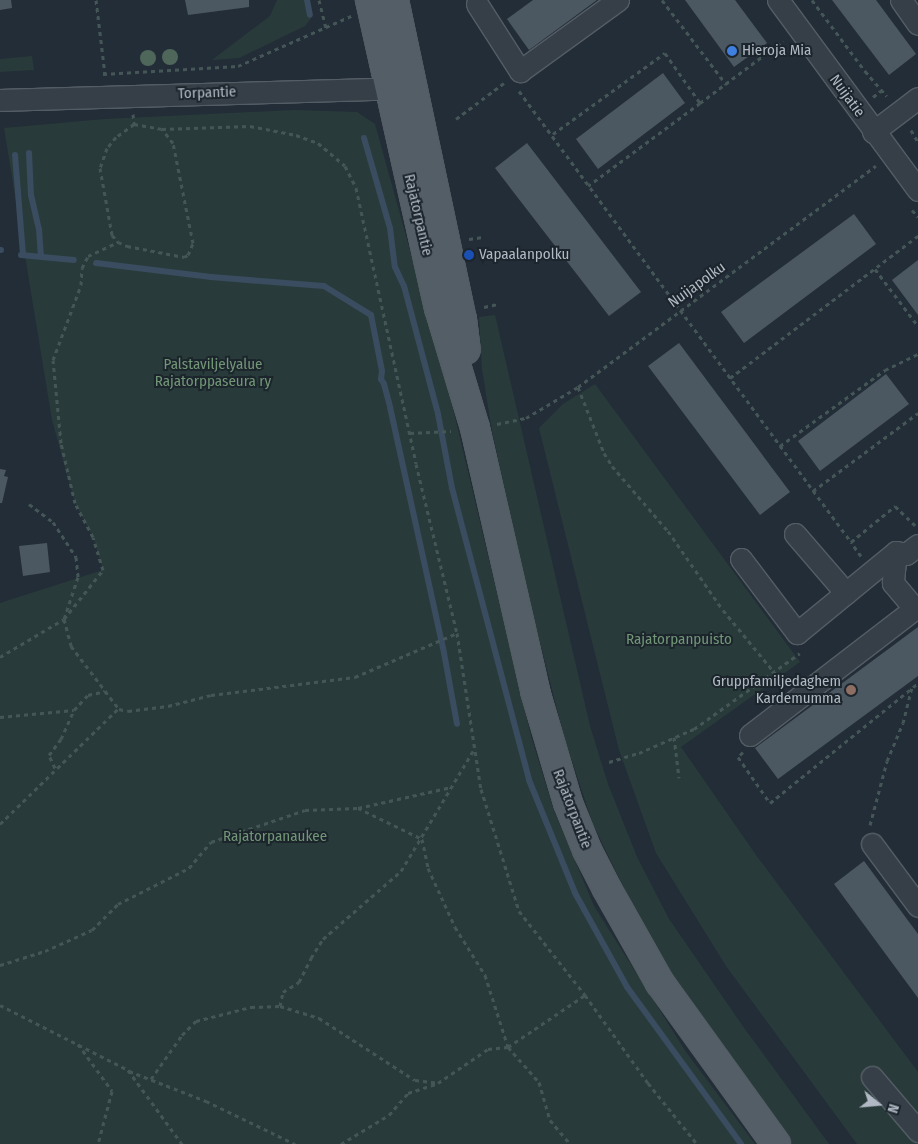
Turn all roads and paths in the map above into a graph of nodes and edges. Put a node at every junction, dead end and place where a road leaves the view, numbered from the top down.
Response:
1 (96, 0) edge
2 (319, 0) edge
3 (394, 0) edge
4 (618, 0) edge
5 (662, 0) edge
6 (778, 0) edge
7 (812, 0) edge
8 (906, 2) edge
9 (477, 4) dead end
10 (361, 8) edge
11 (918, 24) edge
12 (326, 28) junction
13 (785, 39) dead end
14 (117, 73) dead end
15 (105, 74) dead end
16 (514, 75) junction
17 (726, 84) junction
18 (402, 88) junction
19 (132, 96) junction
20 (918, 98) edge
21 (0, 100) edge
22 (700, 103) junction
23 (900, 112) junction
24 (456, 119) dead end
25 (134, 124) junction
26 (162, 129) junction
27 (873, 132) junction
28 (553, 134) junction
29 (918, 142) edge
30 (878, 164) dead end
31 (588, 186) junction
32 (918, 190) edge
33 (918, 236) edge
34 (118, 242) junction
35 (874, 269) junction
36 (680, 310) junction
37 (918, 326) edge
38 (918, 354) edge
39 (730, 378) junction
40 (578, 387) junction
41 (918, 413) edge
42 (526, 418) dead end
43 (447, 431) dead end
44 (410, 432) junction
45 (780, 446) junction
46 (813, 491) junction
47 (29, 504) dead end
48 (795, 534) dead end
49 (851, 542) dead end
50 (918, 545) edge
51 (896, 552) junction
52 (741, 559) dead end
53 (846, 593) junction
54 (916, 608) edge
55 (64, 619) junction
56 (457, 633) junction
57 (808, 647) dead end
58 (0, 657) edge
59 (774, 672) junction
60 (918, 683) edge
61 (912, 687) junction
62 (105, 691) junction
63 (119, 709) junction
64 (74, 710) junction
65 (0, 717) edge
66 (750, 734) joint
67 (674, 738) junction
68 (475, 748) junction
69 (609, 762) dead end
70 (56, 768) junction
71 (679, 778) dead end
72 (452, 787) junction
73 (358, 808) junction
74 (0, 824) edge
75 (422, 839) junction
76 (872, 844) joint
77 (918, 906) edge
78 (0, 965) edge
79 (585, 995) junction
80 (0, 1005) edge
81 (280, 1006) junction
82 (78, 1044) junction
83 (508, 1047) junction
84 (128, 1070) junction
85 (872, 1077) dead end
86 (150, 1079) junction
87 (438, 1083) junction
88 (918, 1131) edge
89 (98, 1144) edge
90 (182, 1144) edge
91 (295, 1144) edge
92 (342, 1144) edge
93 (570, 1144) edge
94 (698, 1144) edge
95 (776, 1144) edge

1 - 15 path
2 - 12 path
3 - 18 main road, Rajatorpantie
4 - 16 street
5 - 17 path
6 - 27 street, Nuijatie
7 - 23 path
8 - 11 street
9 - 16 street
10 - 12 path, Torpantie
10 - 18 main road, Rajatorpantie
12 - 14 path, Torpantie
13 - 17 path
16 - 24 path
16 - 28 path
17 - 22 path
18 - 19 street, Torpantie
18 - 95 main road, Rajatorpantie
19 - 21 street, Torpantie
19 - 25 path
20 - 23 street
22 - 28 path
22 - 31 path
23 - 27 street
23 - 29 path
25 - 26 path
25 - 34 path
26 - 34 path
26 - 44 path
27 - 32 street, Nuijatie
28 - 31 path
30 - 36 path, Nuijapolku
31 - 36 path
33 - 35 path
34 - 55 path
35 - 37 path
35 - 39 path
36 - 39 path
36 - 40 path, Nuijapolku
38 - 45 path
39 - 45 path
40 - 42 path, Nuijapolku
40 - 59 path
41 - 46 path
43 - 44 path
44 - 56 path
45 - 46 path
46 - 49 path
47 - 55 path
48 - 53 street
50 - 51 street
51 - 53 street
51 - 54 street
52 - 53 street
54 - 66 street
55 - 58 path
55 - 62 path
56 - 63 path
56 - 68 path
57 - 59 path
59 - 67 path
60 - 61 path
61 - 66 path
61 - 76 path
62 - 63 path
62 - 64 path
63 - 70 path
64 - 65 path
64 - 70 path
67 - 69 path
67 - 71 path
68 - 72 path
68 - 79 path
70 - 74 path
72 - 73 path
72 - 75 path
73 - 75 path
73 - 78 path
75 - 81 path
75 - 83 path
76 - 77 street
79 - 83 path
79 - 94 path
80 - 82 path
81 - 86 path
81 - 87 path
82 - 84 path
82 - 89 path
83 - 87 path
83 - 93 path
84 - 86 path
84 - 90 path
85 - 88 street
86 - 91 path
87 - 92 path

